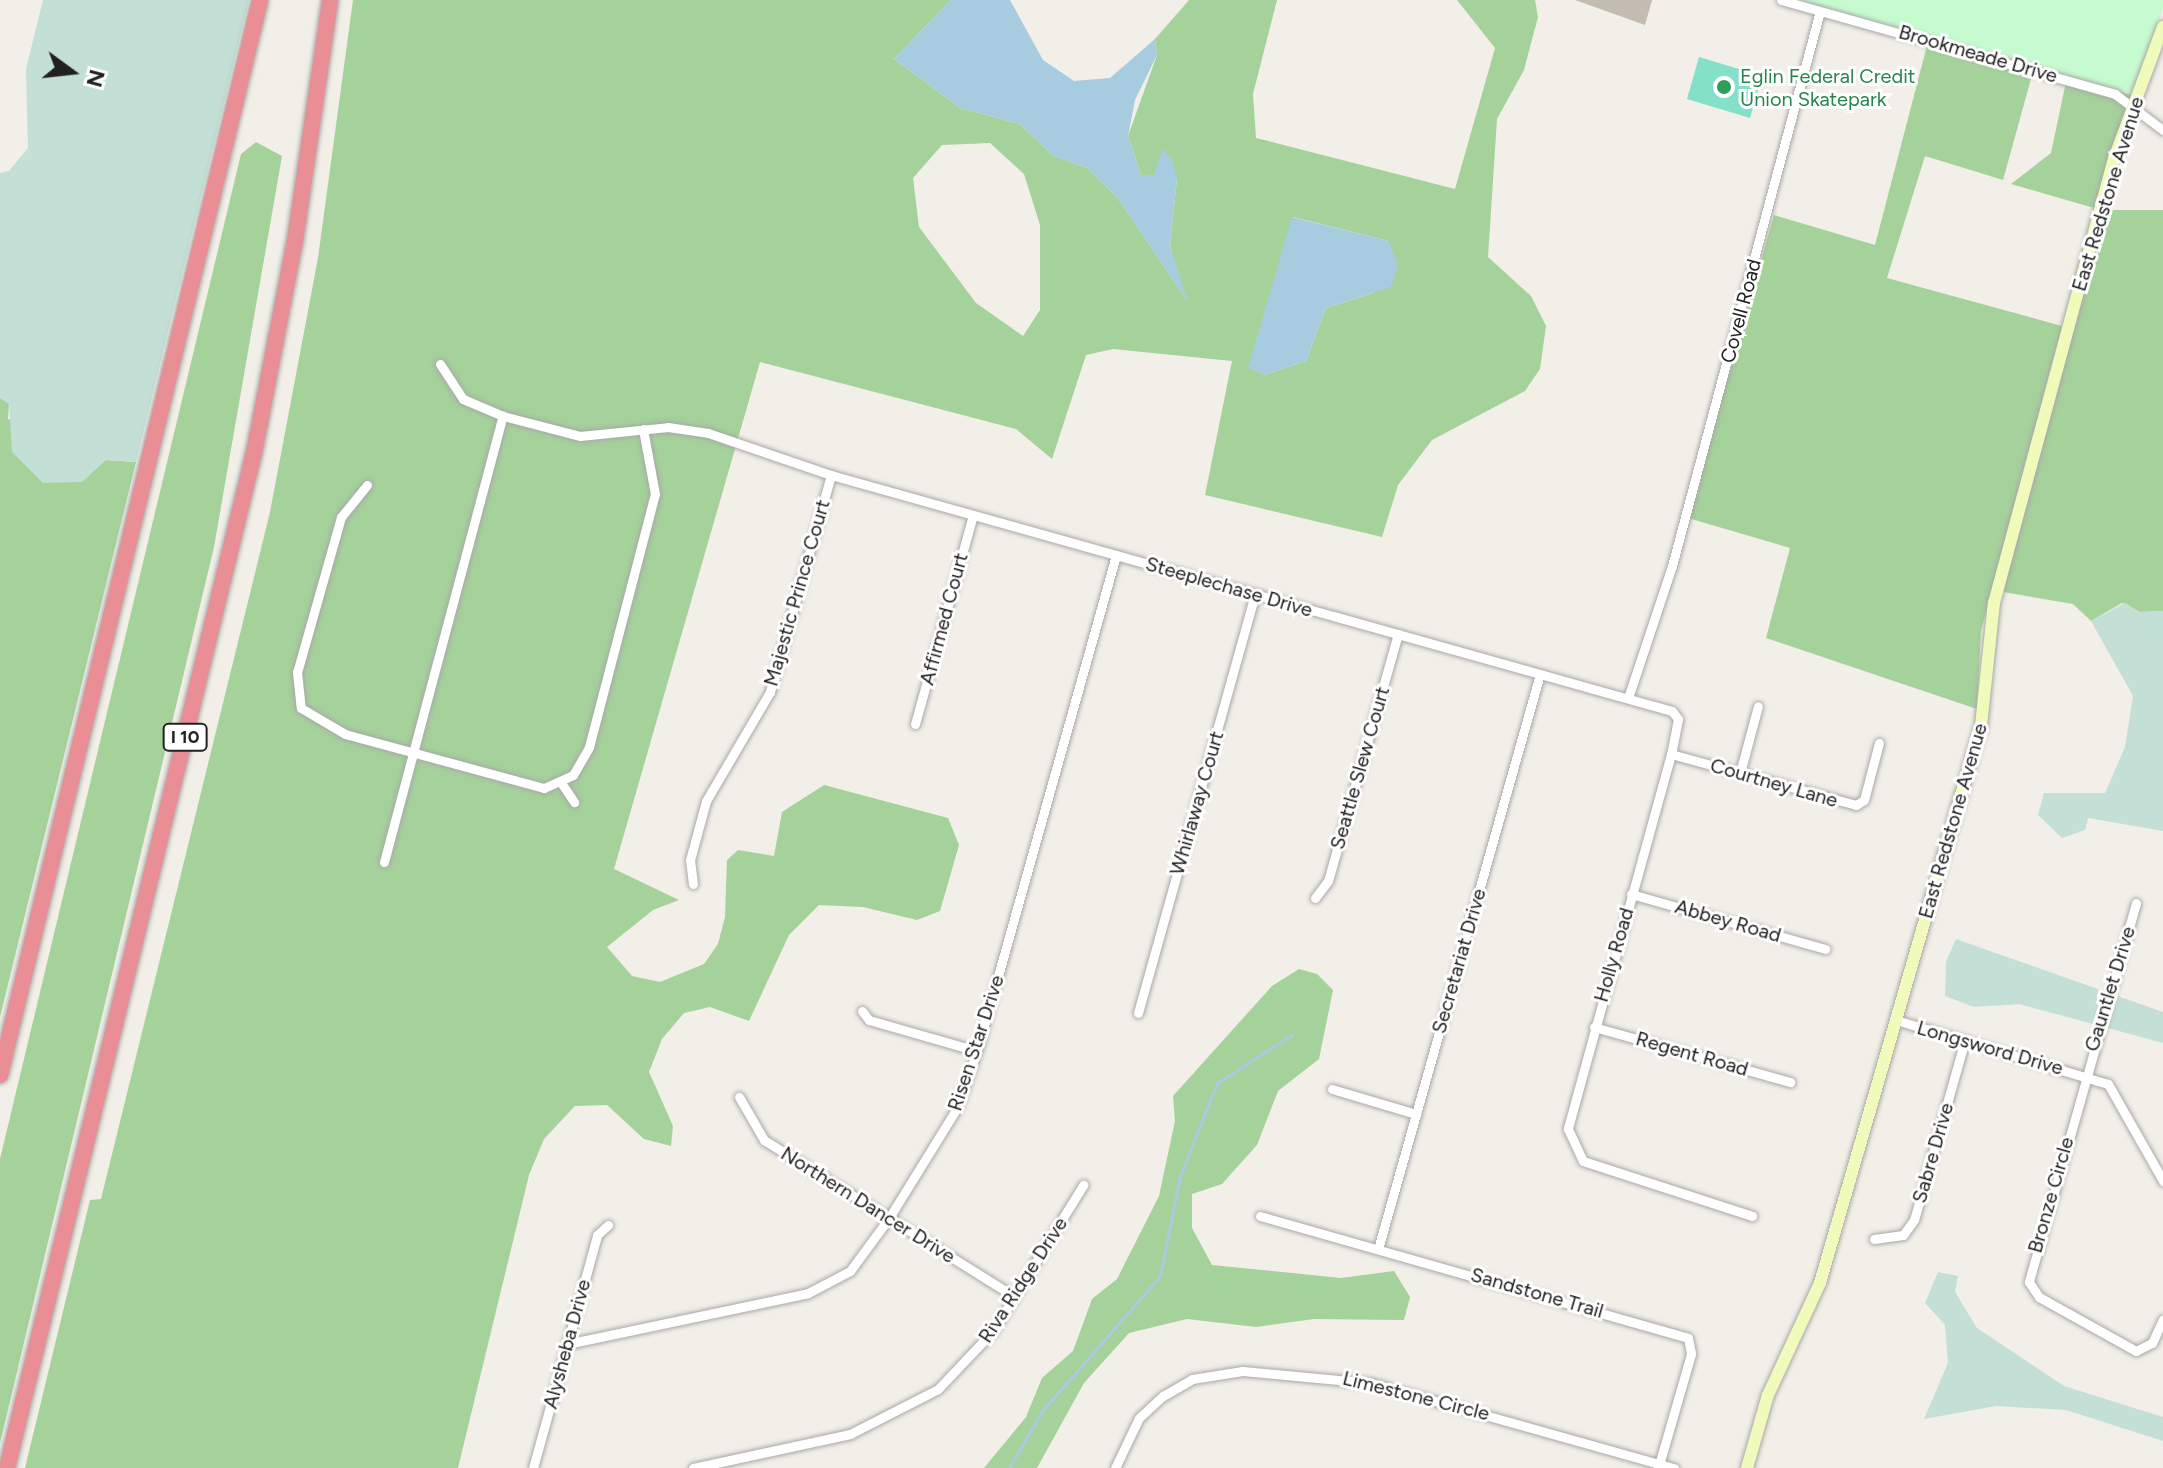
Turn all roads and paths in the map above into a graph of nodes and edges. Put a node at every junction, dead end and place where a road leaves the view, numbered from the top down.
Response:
1 (260, 0) edge
2 (330, 0) edge
3 (1781, 0) edge
4 (1820, 11) junction
5 (2163, 27) edge
6 (2134, 105) junction
7 (2163, 130) edge
8 (440, 364) dead end
9 (503, 416) junction
10 (643, 429) junction
11 (831, 475) junction
12 (367, 485) dead end
13 (973, 515) junction
14 (1116, 555) junction
15 (1255, 594) junction
16 (1398, 634) junction
17 (1540, 674) junction
18 (1628, 698) junction
19 (1758, 706) dead end
20 (915, 724) dead end
21 (1879, 743) dead end
22 (412, 752) junction
23 (1671, 754) junction
24 (1740, 773) junction
25 (562, 784) junction
26 (574, 802) dead end
27 (384, 862) dead end
28 (693, 884) dead end
29 (1631, 894) junction
30 (1315, 898) dead end
31 (2136, 903) dead end
32 (1825, 949) dead end
33 (862, 1011) dead end
34 (1138, 1013) dead end
35 (1896, 1020) junction
36 (1594, 1027) junction
37 (1965, 1040) junction
38 (977, 1051) junction
39 (0, 1075) edge
40 (2084, 1075) junction
41 (1790, 1082) dead end
42 (1332, 1089) dead end
43 (739, 1097) dead end
44 (1416, 1114) junction
45 (2163, 1181) edge
46 (1083, 1185) dead end
47 (1260, 1216) dead end
48 (1752, 1216) dead end
49 (889, 1218) junction
50 (608, 1225) dead end
51 (1874, 1239) dead end
52 (1378, 1249) junction
53 (1014, 1296) junction
54 (2163, 1319) edge
55 (567, 1344) junction
56 (1659, 1466) edge
57 (7, 1468) edge
58 (533, 1468) edge
59 (693, 1468) edge
60 (1115, 1468) edge
61 (1674, 1468) edge
62 (1747, 1468) edge

1 - 39 highway
2 - 57 highway, I 10
3 - 4 street, Brookmeade Drive
4 - 6 street, Brookmeade Drive
4 - 18 street, Covell Road
5 - 6 street, East Redstone Avenue
6 - 7 street, Brookmeade Drive
6 - 35 street, East Redstone Avenue
8 - 9 street, Steeplechase Drive
9 - 10 street, Steeplechase Drive
9 - 22 street
10 - 11 street, Steeplechase Drive
10 - 25 street
11 - 13 street, Steeplechase Drive
11 - 28 street, Majestic Prince Court
12 - 22 street
13 - 14 street, Steeplechase Drive
13 - 20 street, Affirmed Court
14 - 15 street, Steeplechase Drive
14 - 38 street, Risen Star Drive
15 - 16 street, Steeplechase Drive
15 - 34 street, Whirlaway Court
16 - 17 street, Steeplechase Drive
16 - 30 street, Seattle Slew Court
17 - 18 street, Steeplechase Drive
17 - 44 street, Secretariat Drive
18 - 23 street, Holly Road
19 - 24 street
21 - 24 street, Courtney Lane
22 - 25 street
22 - 27 street
23 - 24 street, Courtney Lane
23 - 29 street, Holly Road
25 - 26 street
29 - 32 street, Abbey Road
29 - 36 street, Holly Road
31 - 40 street, Gauntlet Drive
33 - 38 street
35 - 37 street, Longsword Drive
35 - 62 street, East Redstone Avenue
36 - 41 street, Regent Road
36 - 48 street, Holly Road
37 - 40 street, Longsword Drive
37 - 51 street, Sabre Drive
38 - 49 street, Risen Star Drive
40 - 45 street
40 - 54 street, Bronze Circle
42 - 44 street
43 - 49 street, Northern Dancer Drive
44 - 52 street, Secretariat Drive
46 - 53 street, Riva Ridge Drive
47 - 52 street, Sandstone Trail
49 - 53 street, Northern Dancer Drive
49 - 55 street, Risen Star Drive
50 - 55 street, Alysheba Drive
52 - 56 street, Sandstone Trail
53 - 59 street, Riva Ridge Drive
55 - 58 street, Alysheba Drive
56 - 60 street, Limestone Circle
56 - 61 street, Limestone Circle

